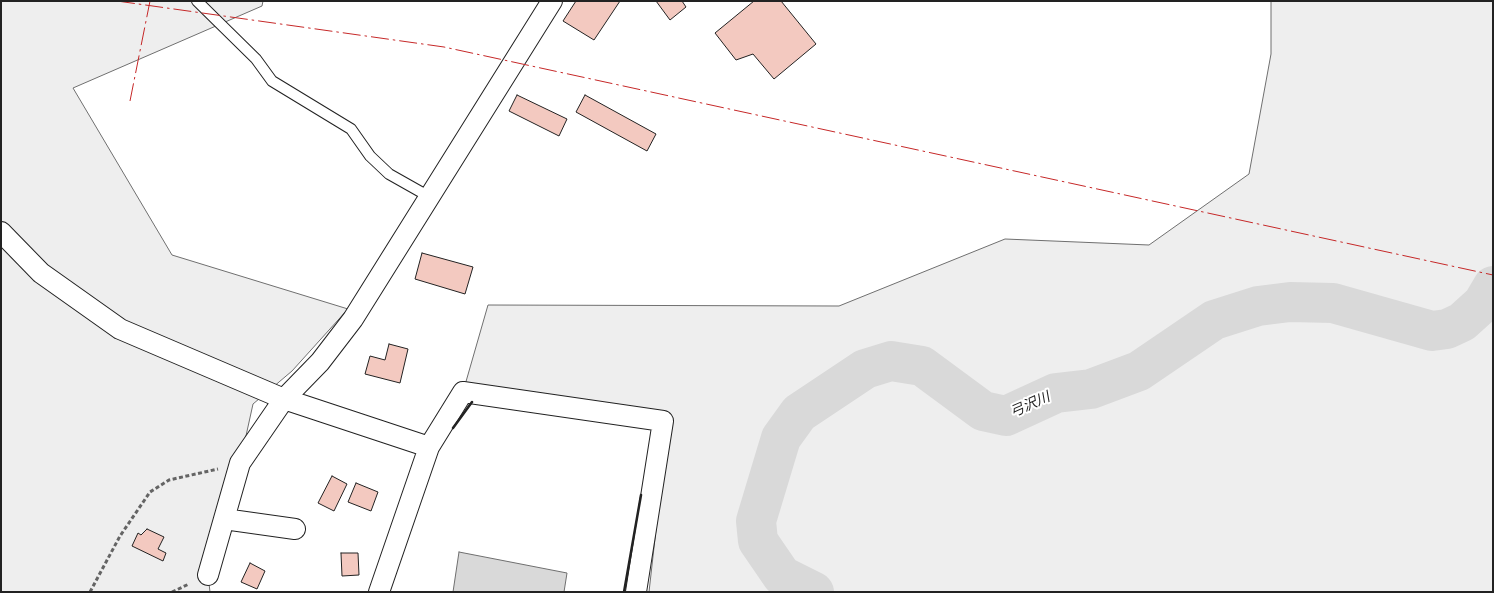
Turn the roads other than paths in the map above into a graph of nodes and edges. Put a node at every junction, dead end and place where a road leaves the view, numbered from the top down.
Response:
1 (197, 1) edge
2 (552, 1) edge
3 (428, 196) junction
4 (1, 232) edge
5 (284, 399) junction
6 (428, 447) junction
7 (224, 519) junction
8 (295, 529) dead end
9 (208, 575) dead end
10 (378, 592) edge
11 (636, 592) edge

1 - 3 lane
2 - 3 street
3 - 5 street
4 - 5 street
5 - 6 street
5 - 7 street
6 - 10 street
6 - 11 street
7 - 8 street
7 - 9 street

